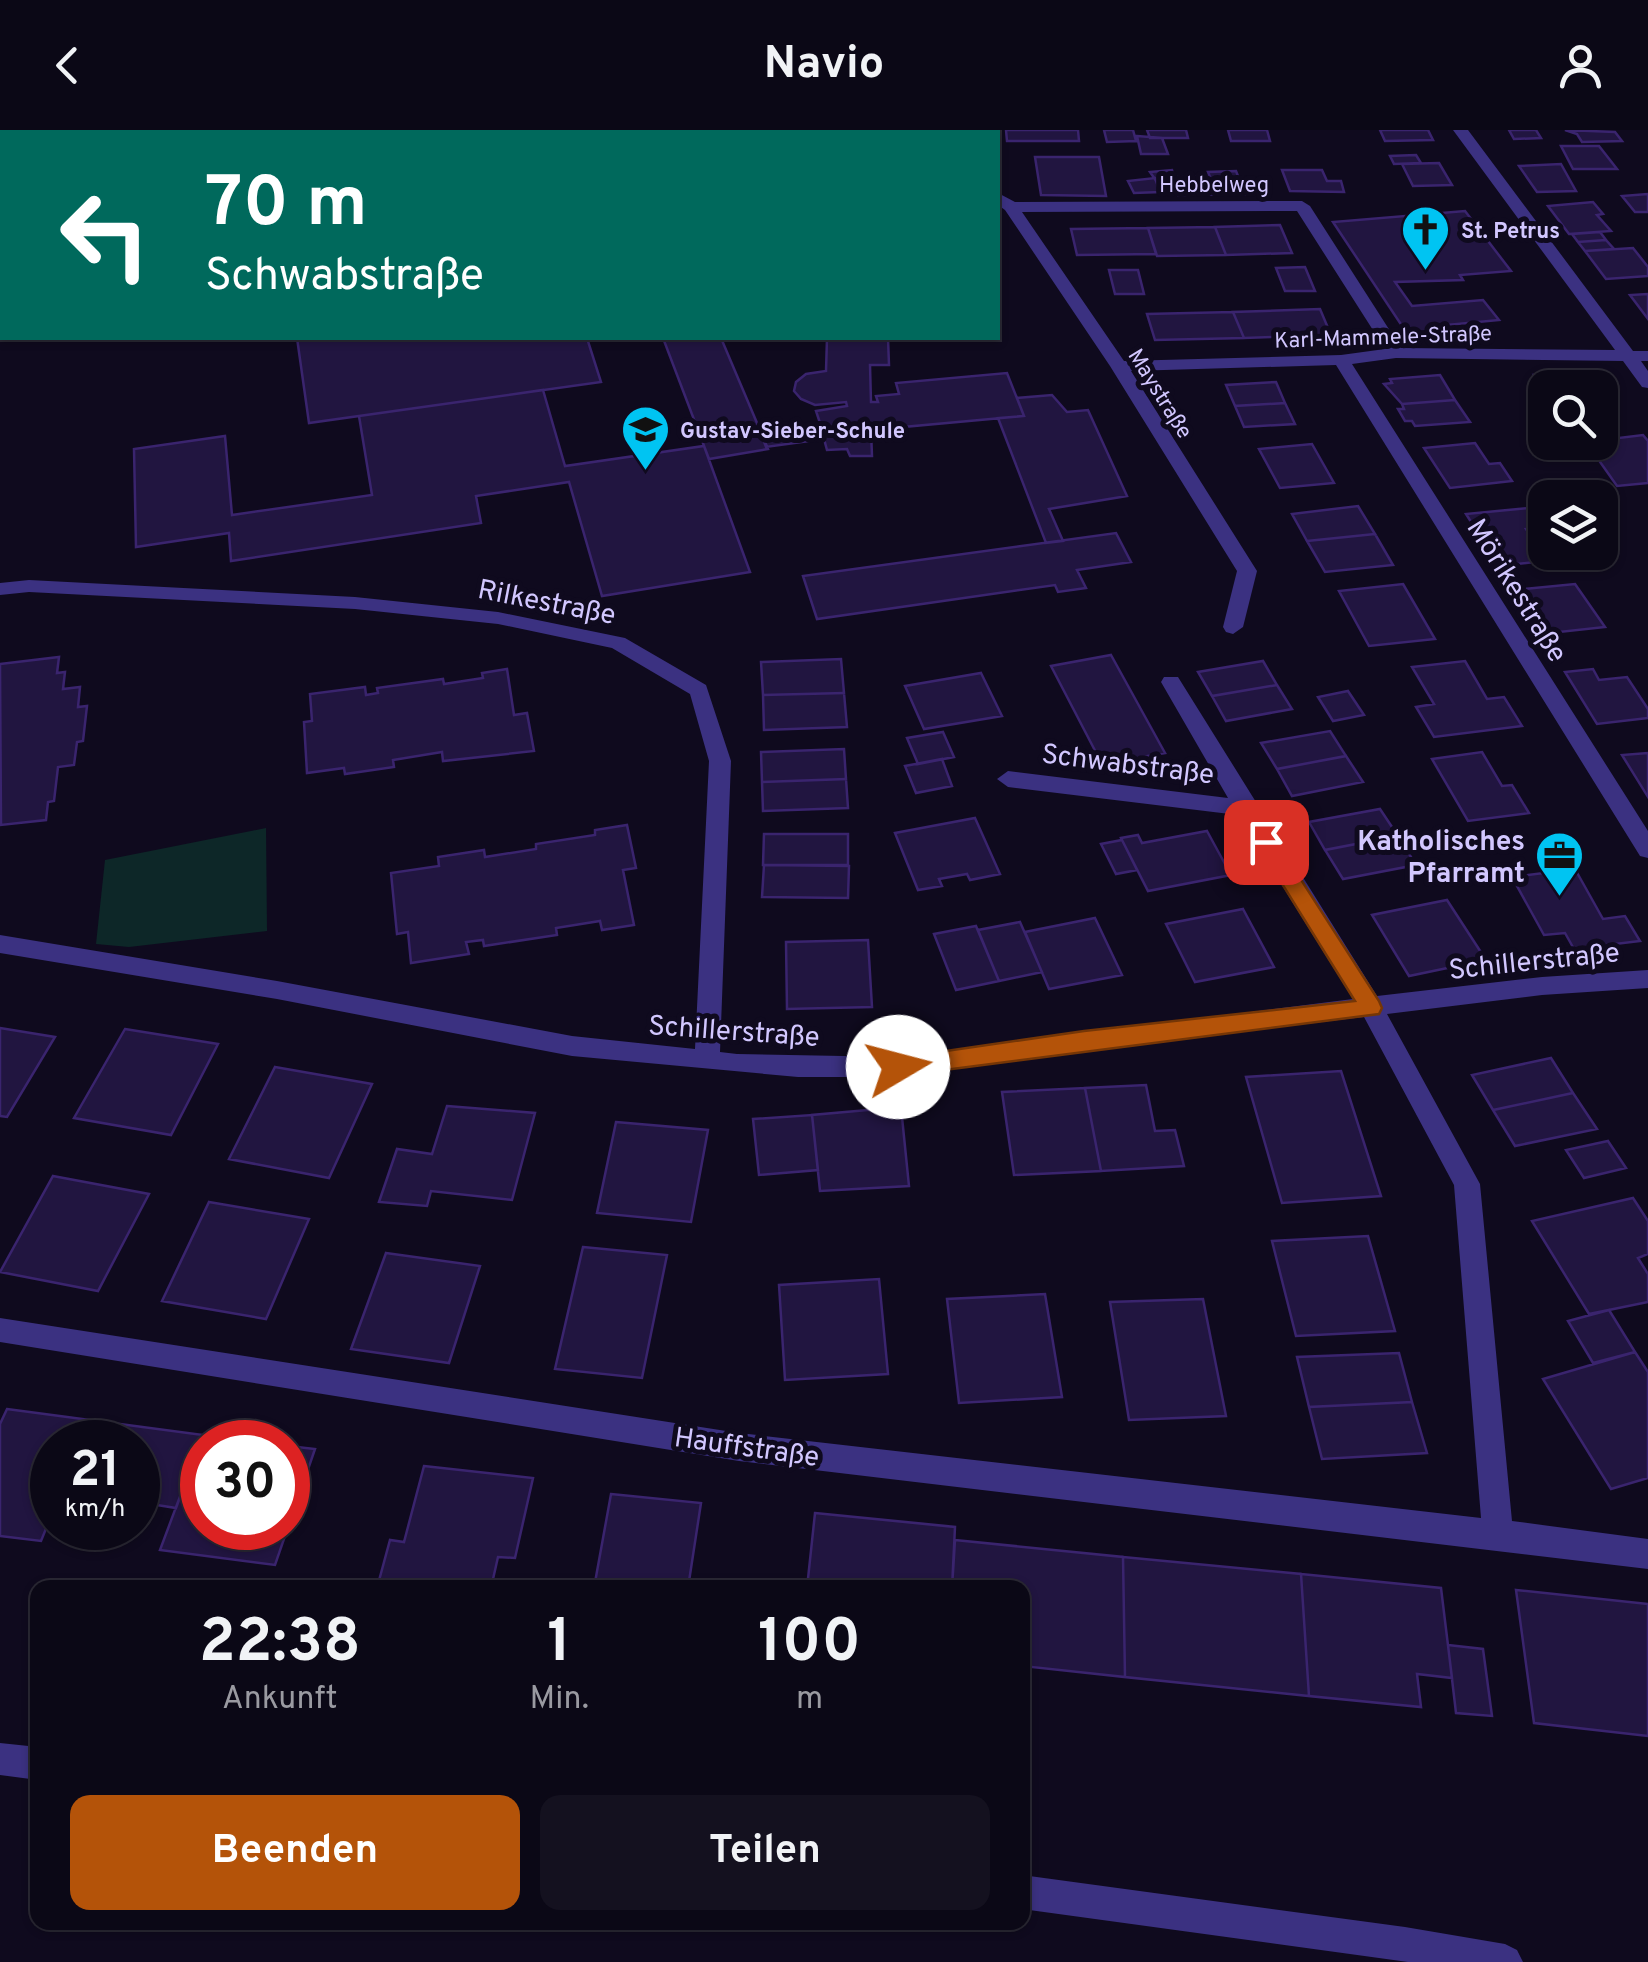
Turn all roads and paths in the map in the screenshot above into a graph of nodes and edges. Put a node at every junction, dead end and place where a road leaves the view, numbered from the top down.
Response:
1 (1460, 130) edge
2 (1004, 202) edge
3 (1396, 354) junction
4 (1648, 356) edge
5 (1628, 357) junction
6 (1341, 360) junction
7 (1118, 366) junction
8 (1648, 384) edge
9 (0, 590) edge
10 (1233, 627) dead end
11 (1171, 682) dead end
12 (1008, 779) dead end
13 (1245, 808) junction
14 (1648, 850) edge
15 (0, 944) edge
16 (1648, 980) edge
17 (1371, 1008) junction
18 (707, 1060) junction
19 (0, 1330) edge
20 (1498, 1534) junction
21 (1648, 1554) edge
22 (0, 1759) edge
23 (30, 1763) edge
24 (1030, 1893) edge
25 (1505, 1962) edge

1 - 5 street
2 - 3 street, Hebbelweg
2 - 7 street, Maystraße
3 - 5 street, Karl-Mammele-Straße
3 - 6 street, Karl-Mammele-Straße
4 - 5 street, Karl-Mammele-Straße
5 - 8 street
6 - 7 street, Karl-Mammele-Straße
6 - 14 street, Mörikestraße
7 - 10 street, Maystraße
9 - 18 street, Rilkestraße
11 - 13 street
12 - 13 street, Schwabstraße
13 - 17 street, Schwabstraße
15 - 18 street, Schillerstraße
16 - 17 street, Schillerstraße
17 - 18 street, Schillerstraße
17 - 20 street
19 - 20 street, Hauffstraße
20 - 21 street, Hauffstraße
22 - 23 street
24 - 25 street

